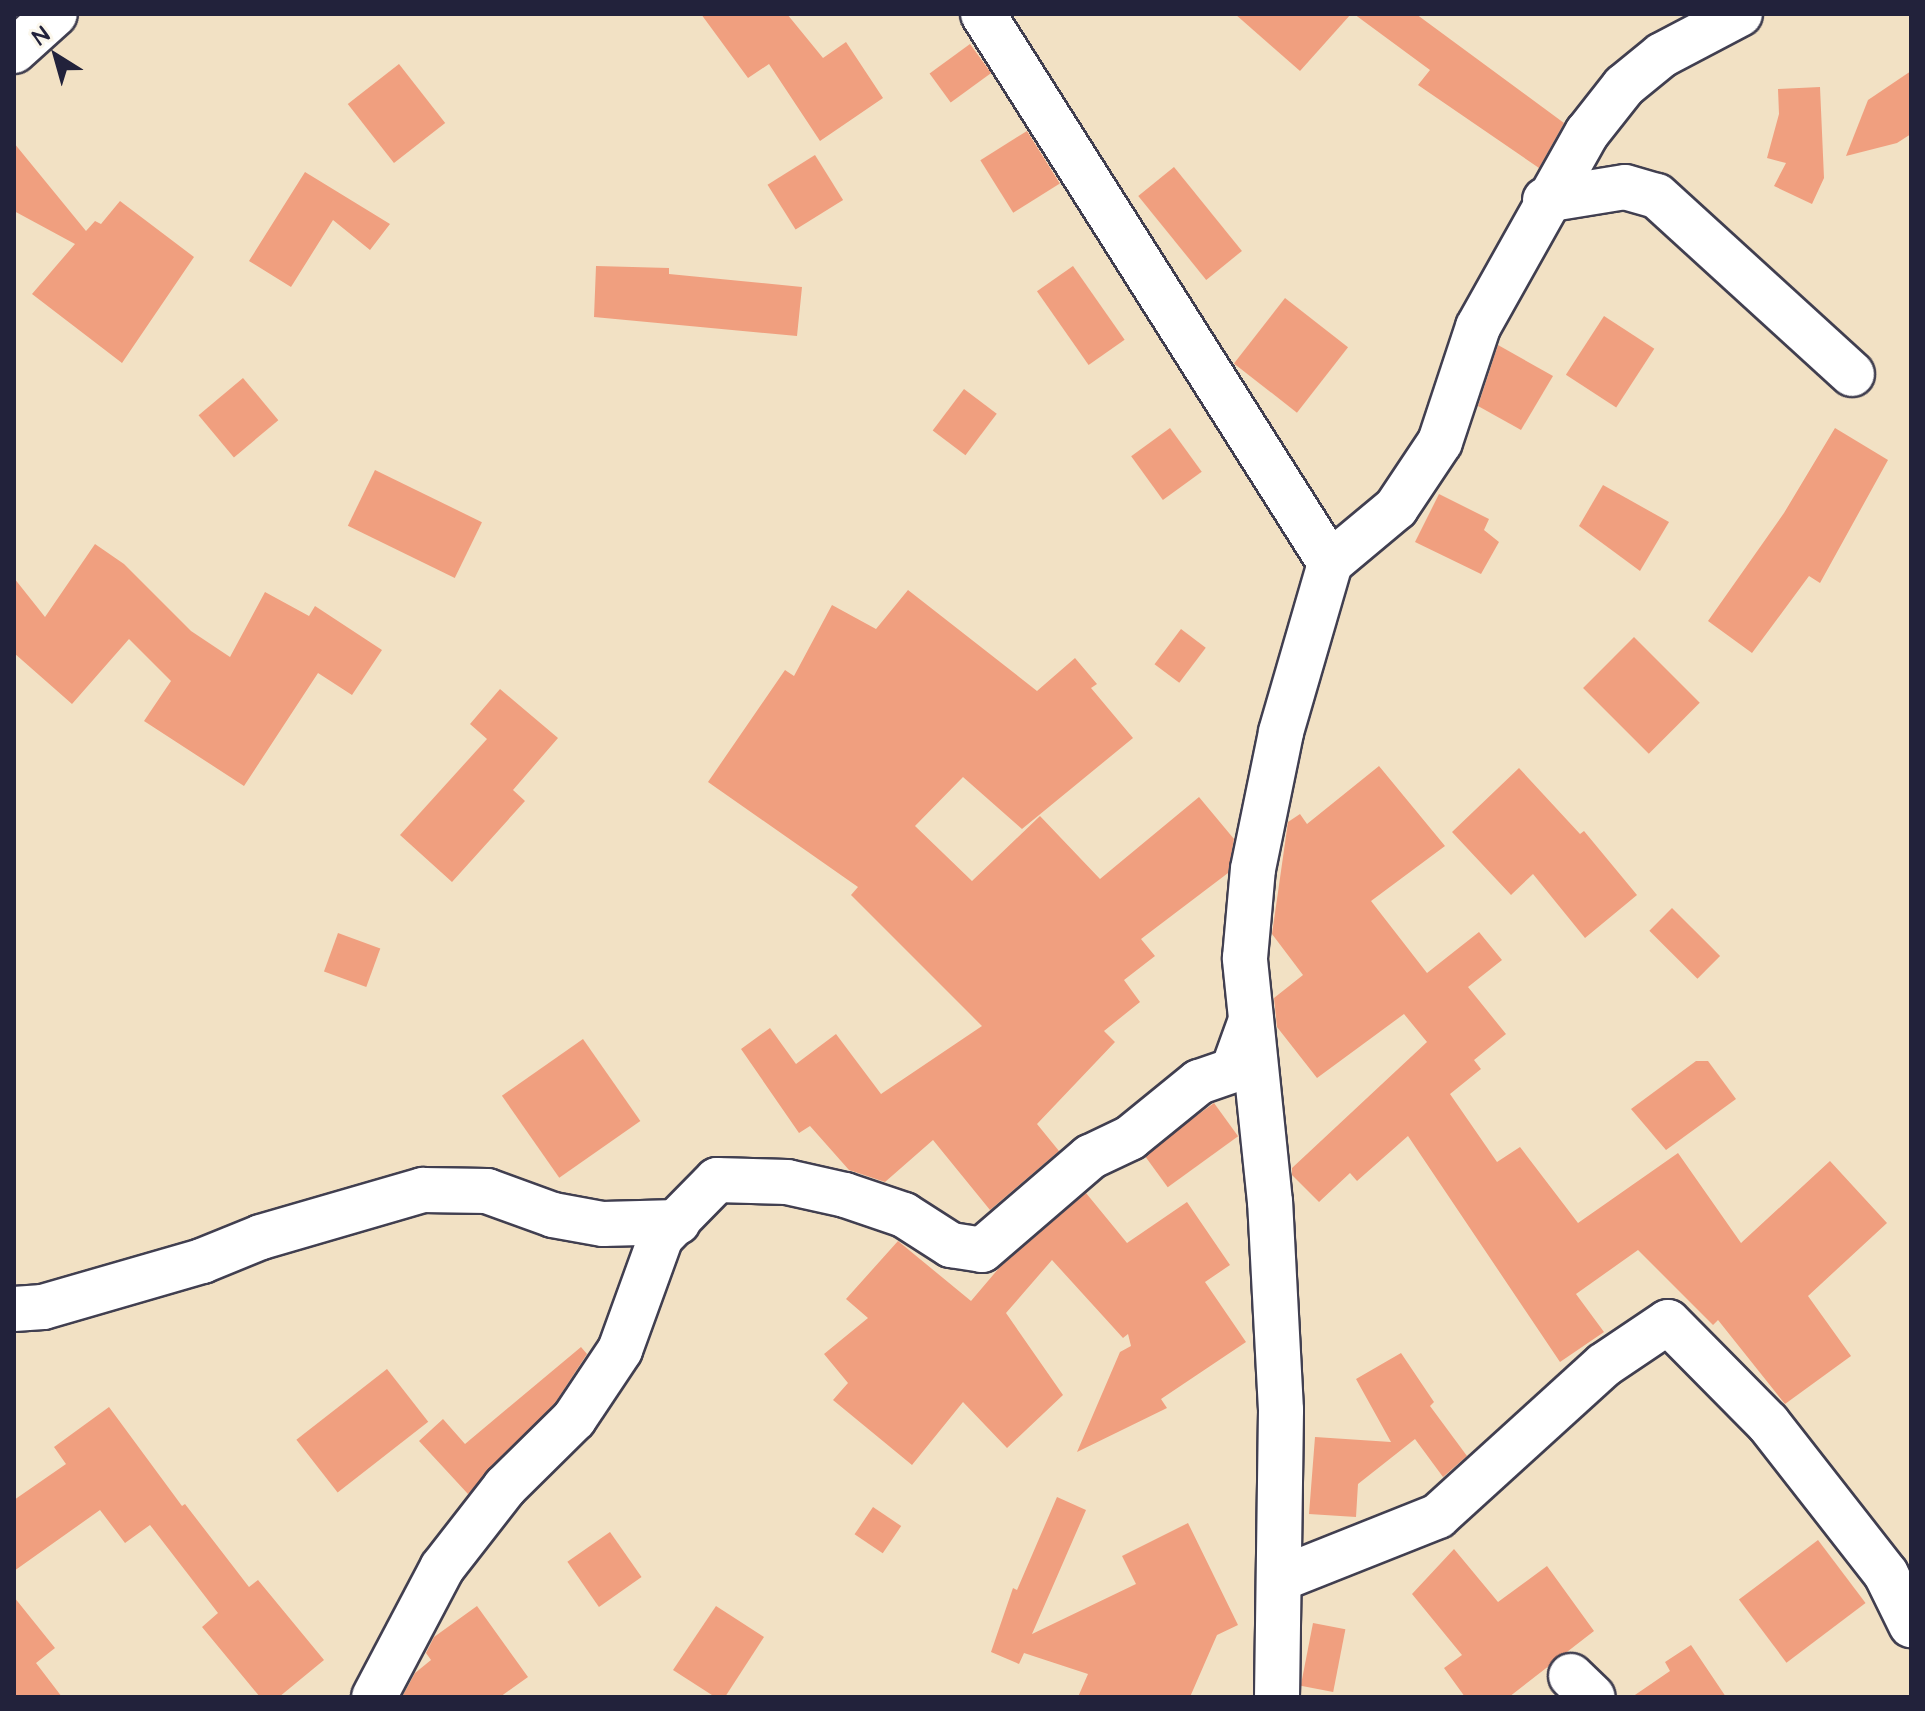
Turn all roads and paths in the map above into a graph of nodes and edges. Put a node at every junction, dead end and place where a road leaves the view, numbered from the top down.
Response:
1 (55, 14) edge
2 (983, 14) edge
3 (1740, 14) edge
4 (14, 51) edge
5 (1545, 200) junction
6 (1852, 374) dead end
7 (1330, 563) junction
8 (1253, 1014) junction
9 (678, 1222) junction
10 (14, 1309) edge
11 (1280, 1579) junction
12 (1911, 1625) edge
13 (374, 1697) edge
14 (1277, 1697) edge

1 - 4 street
2 - 7 street
3 - 5 street
5 - 6 street
5 - 7 street
7 - 8 street
8 - 9 street
8 - 11 street
9 - 10 street
9 - 13 street
11 - 12 street
11 - 14 street

